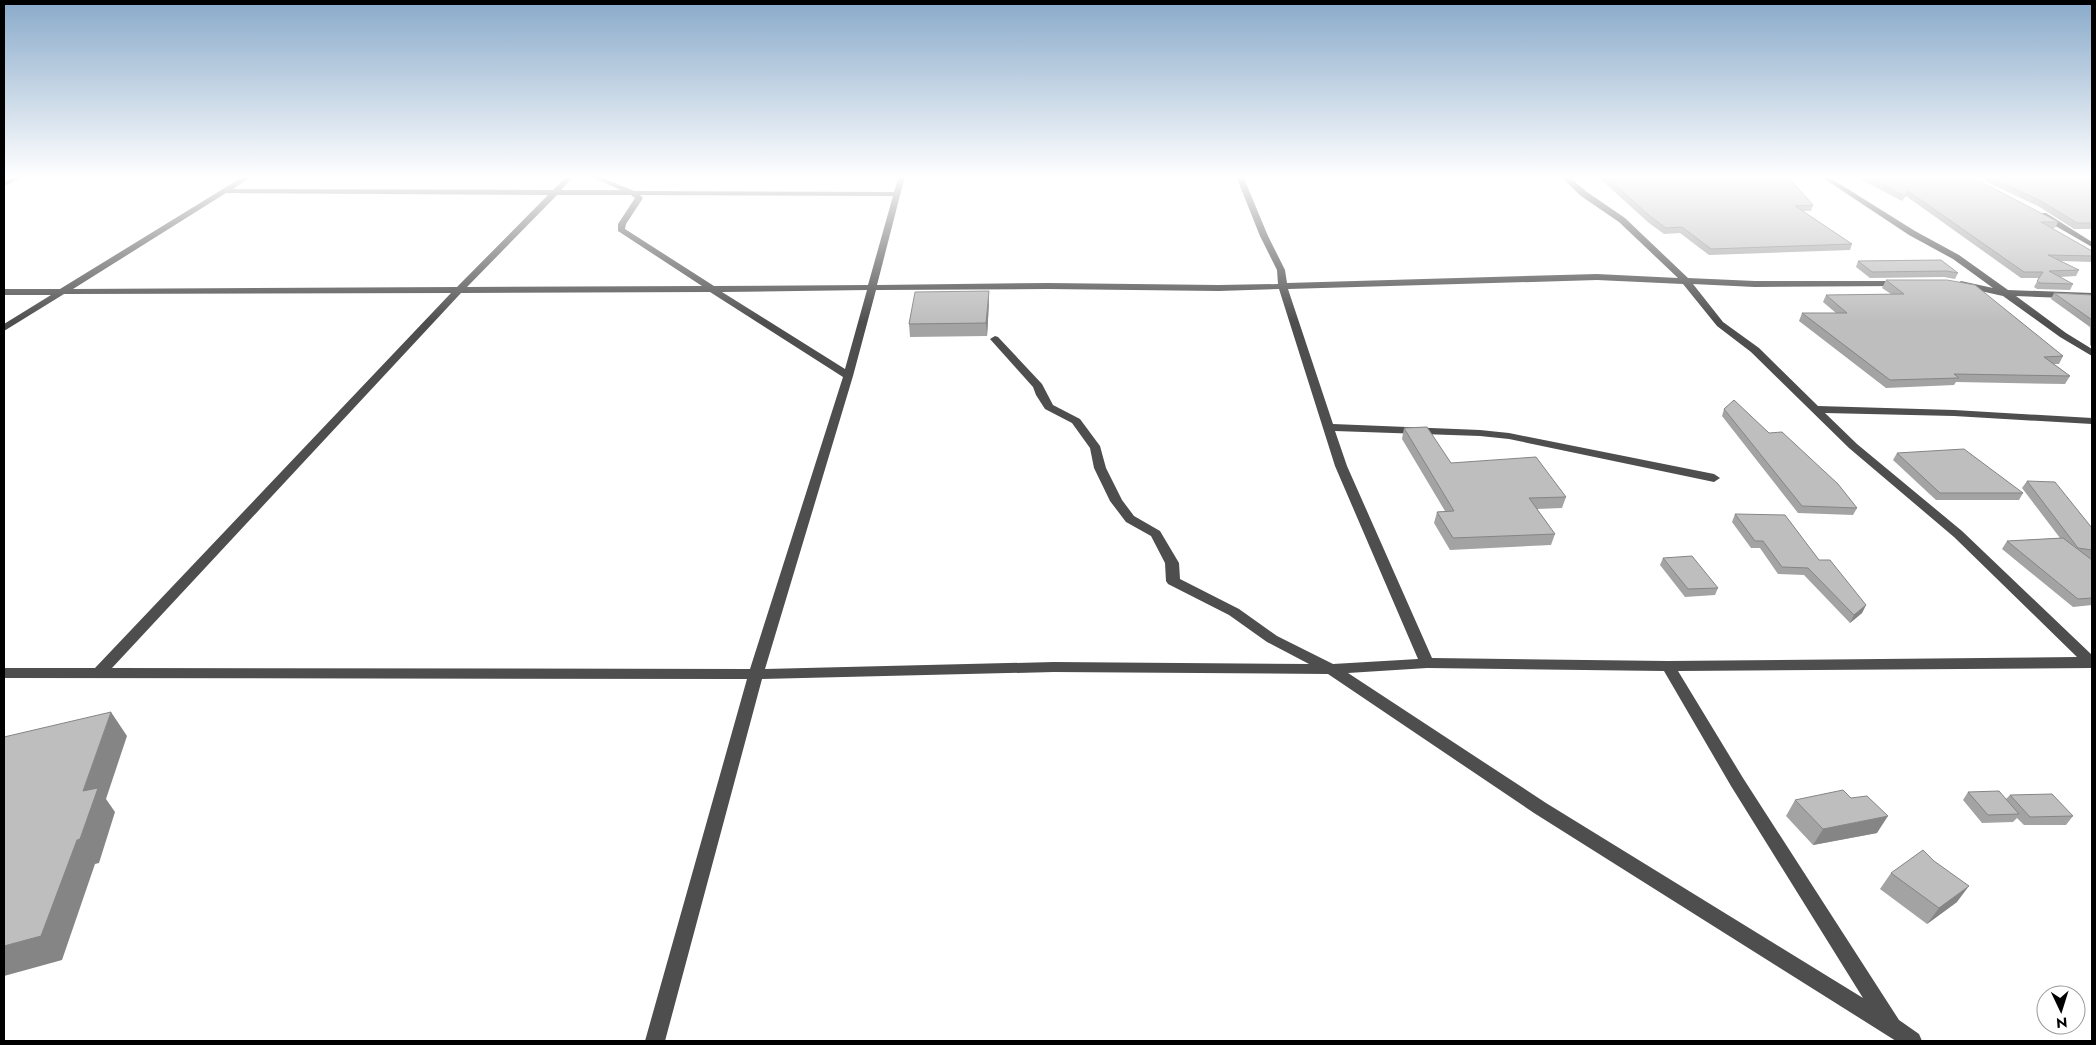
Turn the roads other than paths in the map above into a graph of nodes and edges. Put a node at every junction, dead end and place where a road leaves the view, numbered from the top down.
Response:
1 (169, 225) edge
2 (523, 225) edge
3 (623, 225) edge
4 (889, 225) edge
5 (1260, 225) edge
6 (1627, 225) edge
7 (1899, 225) edge
8 (2058, 225) edge
9 (2092, 245) edge
10 (1687, 282) junction
11 (1908, 283) edge
12 (1954, 284) edge
13 (1283, 286) junction
14 (873, 288) junction
15 (460, 289) junction
16 (715, 289) junction
17 (4, 292) edge
18 (62, 292) junction
19 (2004, 293) junction
20 (2092, 296) edge
21 (4, 328) edge
22 (995, 339) dead end
23 (2092, 353) edge
24 (848, 376) junction
25 (1814, 409) junction
26 (2092, 421) edge
27 (1329, 427) junction
28 (1714, 478) dead end
29 (2092, 662) edge
30 (1427, 663) junction
31 (1668, 666) junction
32 (1331, 668) junction
33 (100, 672) junction
34 (4, 673) edge
35 (756, 674) junction
36 (1896, 1034) edge
37 (655, 1041) edge
38 (1912, 1041) edge

1 - 18 street
2 - 15 street
3 - 16 street
4 - 14 street
5 - 13 street
6 - 10 street
7 - 19 street
8 - 9 street
10 - 11 street
10 - 13 street
10 - 25 street
12 - 19 street
13 - 14 street
13 - 27 street
14 - 16 street
14 - 24 street
15 - 16 street
15 - 18 street
15 - 33 street
16 - 24 street
17 - 18 street
18 - 21 street
19 - 20 street
19 - 23 street
22 - 32 street
24 - 35 street
25 - 26 street
25 - 29 street
27 - 28 street
27 - 30 street
29 - 31 street
30 - 31 street
30 - 32 street
31 - 36 street
32 - 35 street
32 - 36 street
33 - 34 street
33 - 35 street
35 - 37 street
36 - 38 street

